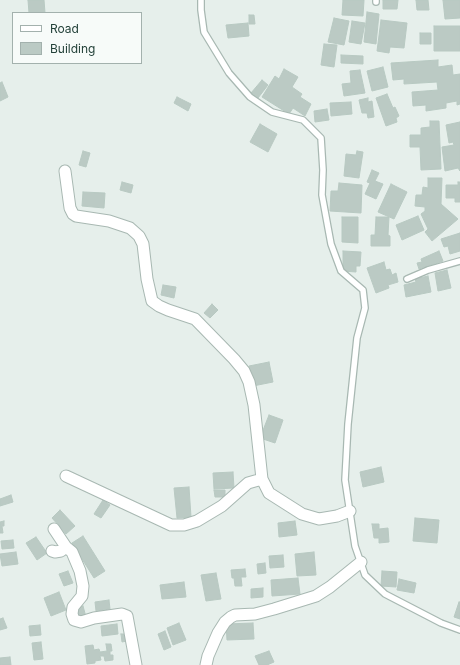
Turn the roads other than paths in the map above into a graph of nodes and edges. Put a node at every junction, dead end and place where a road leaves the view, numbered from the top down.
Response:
1 (201, 0) edge
2 (65, 171) dead end
3 (460, 261) edge
4 (406, 279) dead end
5 (66, 476) dead end
6 (262, 479) junction
7 (350, 511) junction
8 (54, 529) dead end
9 (66, 547) junction
10 (52, 551) dead end
11 (361, 562) junction
12 (460, 630) edge
13 (136, 665) edge
14 (206, 665) edge

1 - 7 lane
2 - 6 street
3 - 4 lane
5 - 6 street
6 - 7 street
7 - 11 lane
8 - 9 street
9 - 10 street
9 - 13 street
11 - 12 lane
11 - 14 street

